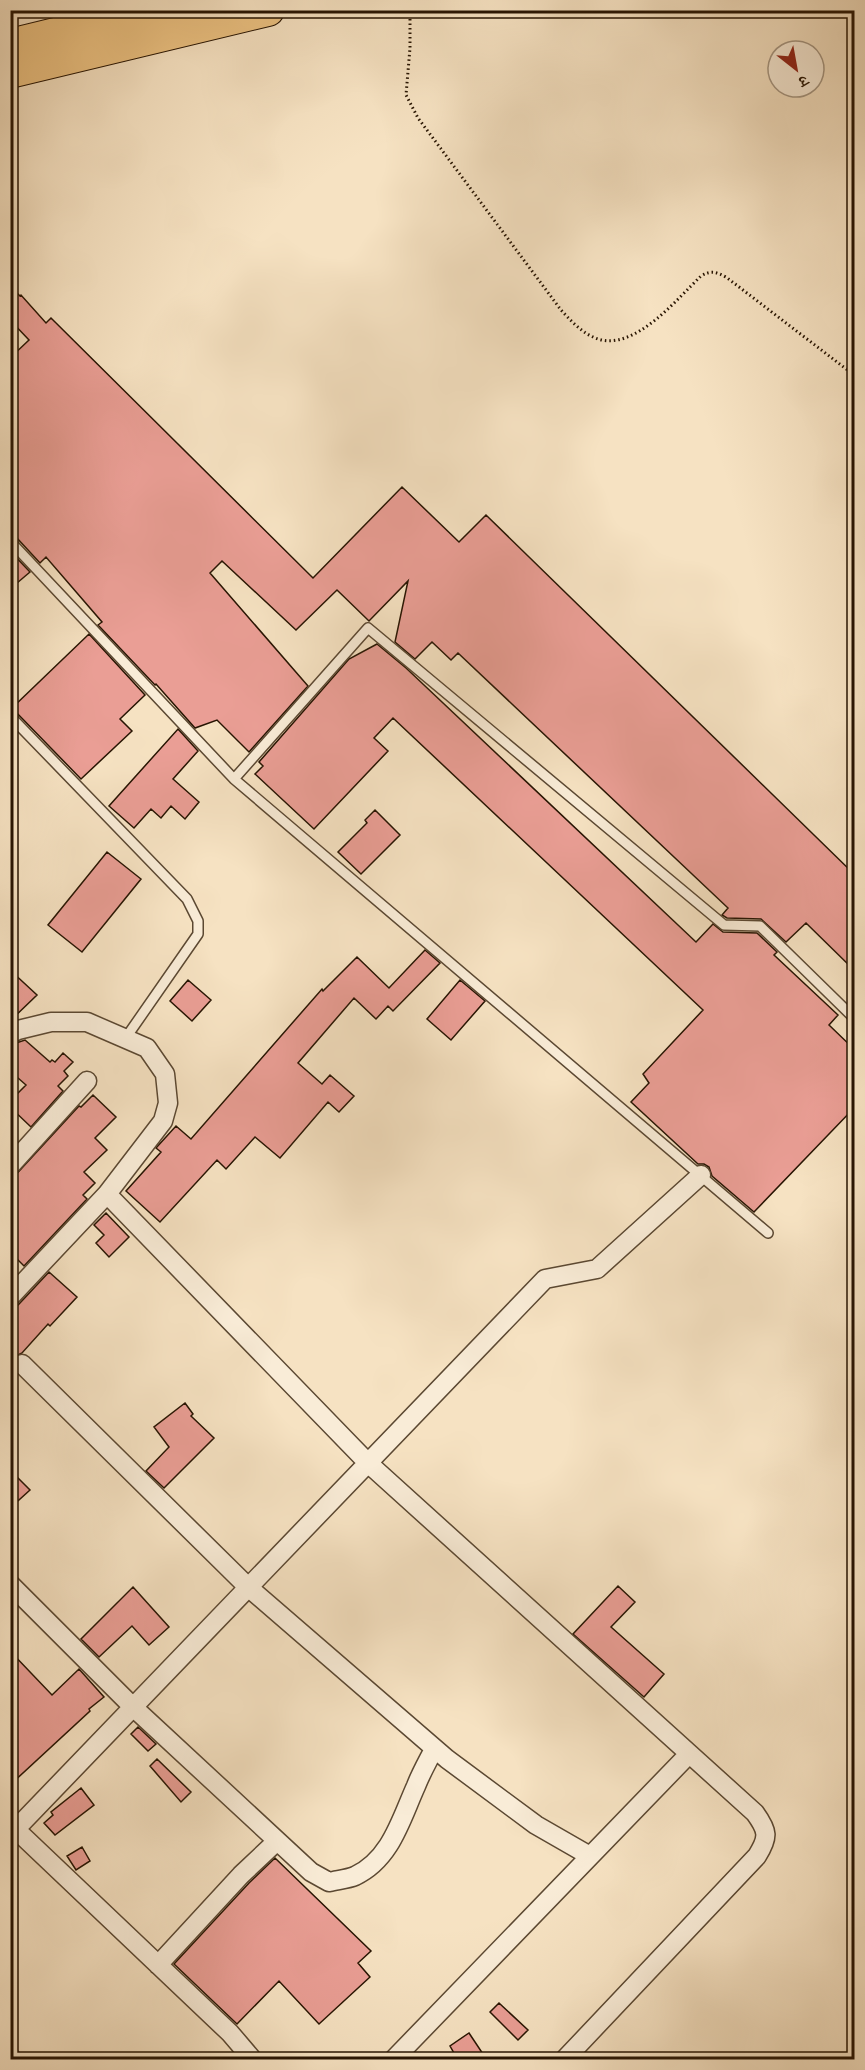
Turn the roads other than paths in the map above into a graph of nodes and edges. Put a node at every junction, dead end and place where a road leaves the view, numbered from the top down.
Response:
1 (154, 10) edge
2 (268, 10) edge
3 (10, 45) edge
4 (10, 72) edge
5 (10, 541) edge
6 (10, 716) edge
7 (234, 779) junction
8 (855, 1018) edge
9 (10, 1034) edge
10 (125, 1039) junction
11 (87, 1081) dead end
12 (10, 1166) edge
13 (700, 1175) junction
14 (107, 1194) junction
15 (768, 1233) dead end
16 (10, 1297) edge
17 (22, 1364) dead end
18 (368, 1463) junction
19 (10, 1584) edge
20 (248, 1587) junction
21 (133, 1707) junction
22 (434, 1749) junction
23 (689, 1754) junction
24 (12, 1830) edge
25 (277, 1841) junction
26 (590, 1856) junction
27 (158, 1965) junction
28 (253, 2060) edge
29 (393, 2060) edge
30 (564, 2060) edge

1 - 3 highway
2 - 4 highway
5 - 7 lane
6 - 10 lane
7 - 8 lane
7 - 13 lane
9 - 10 street
10 - 14 street
11 - 12 street
13 - 15 lane
13 - 18 street
14 - 16 street
14 - 18 street
17 - 20 street
18 - 20 street
18 - 23 street
19 - 21 street
20 - 21 street
20 - 22 street
21 - 24 street
21 - 25 street
22 - 25 street
22 - 26 street
23 - 26 street
23 - 30 street
24 - 27 street
25 - 27 street
26 - 29 street
27 - 28 street

